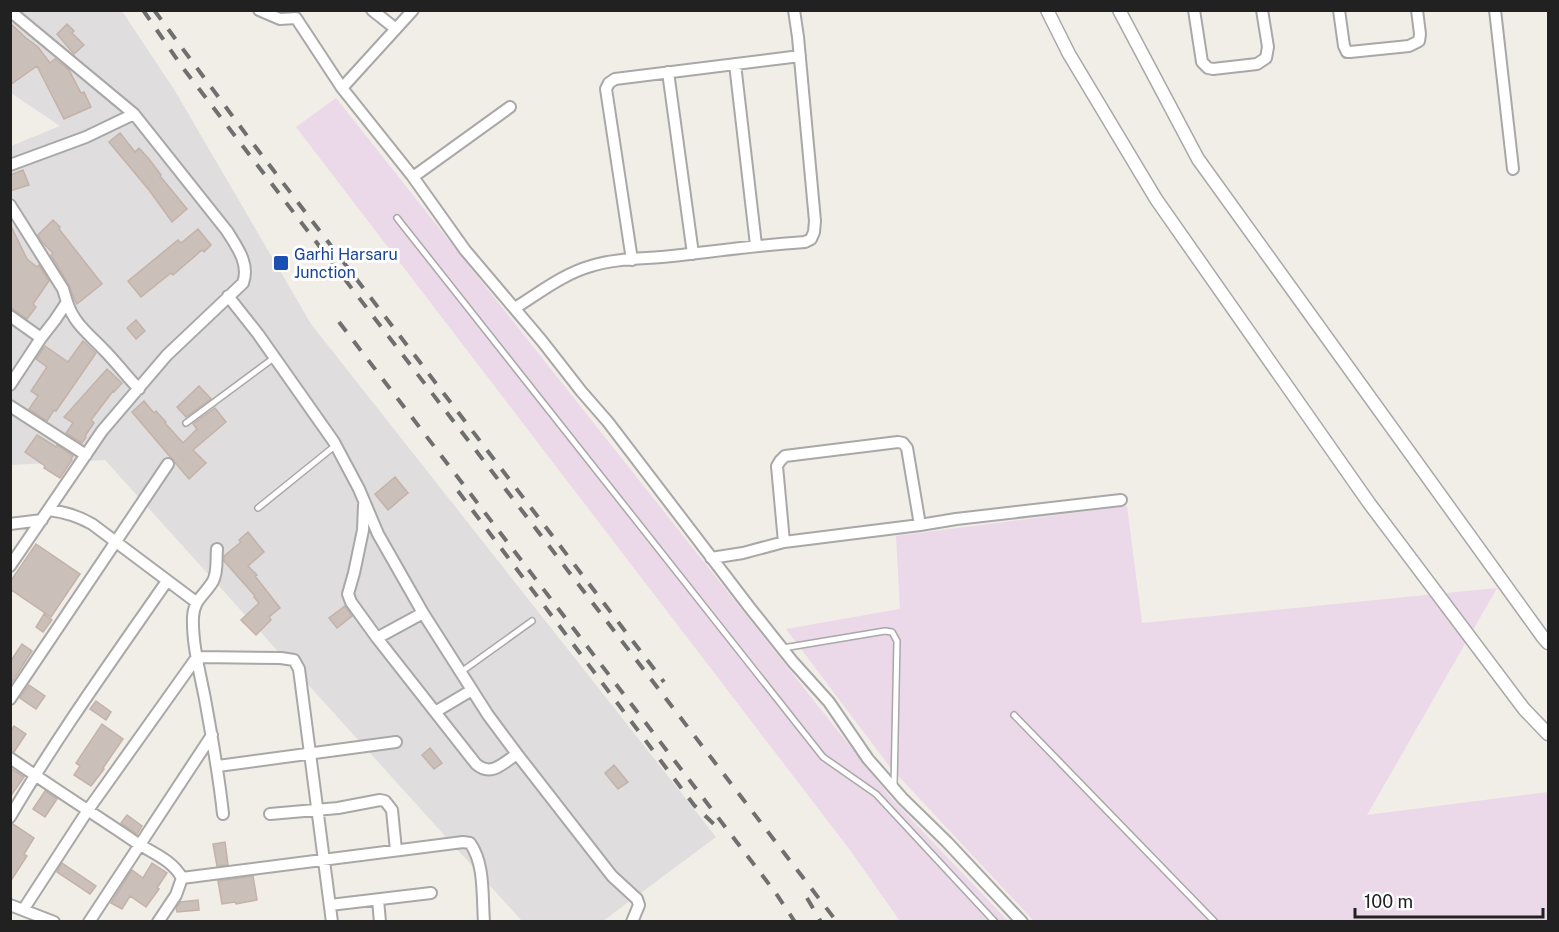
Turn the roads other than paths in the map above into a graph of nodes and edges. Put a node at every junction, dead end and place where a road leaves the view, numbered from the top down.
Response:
1 (260, 10) edge
2 (372, 10) edge
3 (413, 10) edge
4 (794, 10) edge
5 (1047, 10) edge
6 (1119, 10) edge
7 (1194, 10) edge
8 (1262, 10) edge
9 (1339, 10) edge
10 (1417, 10) edge
11 (1495, 10) edge
12 (10, 11) edge
13 (293, 14) edge
14 (396, 29) junction
15 (800, 56) junction
16 (735, 64) junction
17 (668, 72) junction
18 (342, 88) junction
19 (510, 107) dead end
20 (134, 114) junction
21 (10, 165) edge
22 (1513, 169) dead end
23 (413, 177) junction
24 (10, 204) edge
25 (397, 218) dead end
26 (756, 245) junction
27 (693, 254) junction
28 (632, 260) junction
29 (228, 296) junction
30 (67, 302) junction
31 (515, 308) junction
32 (10, 316) edge
33 (41, 338) junction
34 (274, 357) junction
35 (10, 385) edge
36 (139, 389) junction
37 (10, 406) edge
38 (186, 423) dead end
39 (336, 446) junction
40 (86, 455) junction
41 (168, 464) dead end
42 (1121, 500) dead end
43 (364, 502) junction
44 (258, 508) dead end
45 (49, 510) junction
46 (42, 520) junction
47 (10, 524) edge
48 (920, 525) junction
49 (116, 541) junction
50 (784, 542) junction
51 (217, 549) dead end
52 (711, 558) junction
53 (10, 566) edge
54 (167, 581) junction
55 (196, 602) junction
56 (423, 613) junction
57 (532, 621) dead end
58 (377, 638) junction
59 (1548, 643) edge
60 (783, 648) junction
61 (197, 657) junction
62 (461, 672) junction
63 (472, 690) junction
64 (10, 699) edge
65 (435, 712) junction
66 (1014, 715) dead end
67 (1548, 734) edge
68 (212, 735) junction
69 (396, 742) dead end
70 (311, 754) junction
71 (517, 754) junction
72 (10, 758) edge
73 (218, 766) junction
74 (35, 775) junction
75 (894, 788) junction
76 (88, 810) junction
77 (318, 810) junction
78 (223, 814) dead end
79 (270, 814) dead end
80 (10, 818) edge
81 (140, 846) junction
82 (396, 850) junction
83 (324, 861) junction
84 (182, 878) junction
85 (431, 894) dead end
86 (378, 900) junction
87 (10, 905) edge
88 (330, 906) junction
89 (23, 910) junction
90 (54, 921) edge
91 (89, 921) edge
92 (158, 921) edge
93 (332, 921) edge
94 (380, 921) edge
95 (483, 921) edge
96 (632, 921) edge
97 (995, 921) edge
98 (1022, 921) edge
99 (1215, 921) edge

1 - 13 street
2 - 14 street
3 - 14 street
4 - 15 street
5 - 67 street
6 - 59 street
7 - 8 street
9 - 10 street
11 - 22 street
12 - 20 street
13 - 18 street
14 - 18 street
15 - 16 street
15 - 26 street
16 - 17 street
16 - 26 street
17 - 27 street
17 - 28 street
18 - 23 street
19 - 23 street
20 - 21 street
20 - 29 street
23 - 31 street
24 - 30 street
25 - 97 lane
26 - 27 street
27 - 28 street
28 - 31 street
29 - 34 street
29 - 36 street
30 - 33 street
30 - 36 street
31 - 52 street
32 - 33 street
33 - 35 street
34 - 38 lane
34 - 39 street
36 - 40 street
37 - 40 street
39 - 43 street
39 - 44 lane
40 - 45 street
41 - 49 street
42 - 48 street
43 - 56 street
43 - 58 street
45 - 46 street
45 - 49 street
46 - 47 street
46 - 53 street
48 - 50 street
48 - 50 street
49 - 54 street
49 - 64 street
50 - 52 street
51 - 55 street
52 - 60 street
54 - 55 street
54 - 74 street
55 - 61 street
56 - 58 street
56 - 62 street
57 - 62 lane
58 - 65 street
60 - 75 street
60 - 75 lane
61 - 68 street
61 - 70 street
61 - 76 street
62 - 63 street
63 - 65 street
63 - 71 street
65 - 71 street
66 - 99 lane
68 - 73 street
68 - 81 street
69 - 70 street
70 - 73 street
70 - 77 street
71 - 96 street
72 - 74 street
73 - 78 street
74 - 76 street
74 - 80 street
75 - 98 street
76 - 81 street
76 - 89 street
77 - 79 street
77 - 82 street
77 - 83 street
81 - 84 street
81 - 91 street
82 - 83 street
82 - 95 street
83 - 84 street
83 - 88 street
84 - 92 street
85 - 86 street
86 - 88 street
86 - 94 street
87 - 89 street
88 - 93 street
89 - 90 street

